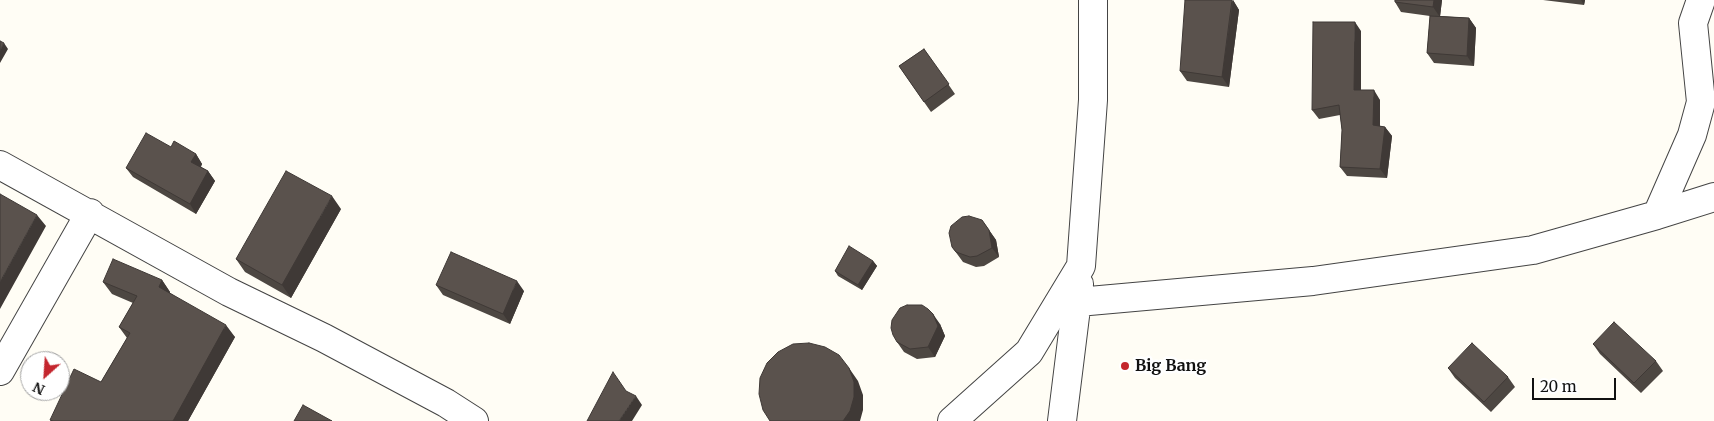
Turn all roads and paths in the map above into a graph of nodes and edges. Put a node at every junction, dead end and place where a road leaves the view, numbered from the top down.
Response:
1 (1093, 0) edge
2 (1701, 0) edge
3 (0, 165) edge
4 (1714, 197) edge
5 (90, 213) junction
6 (1657, 216) junction
7 (1081, 266) junction
8 (1078, 302) junction
9 (0, 371) edge
10 (474, 421) edge
11 (952, 421) edge
12 (1062, 421) edge

1 - 7 street
2 - 6 street
3 - 5 street
4 - 6 street
5 - 9 street
5 - 10 street
6 - 8 street
7 - 8 street
7 - 11 street
8 - 12 street

